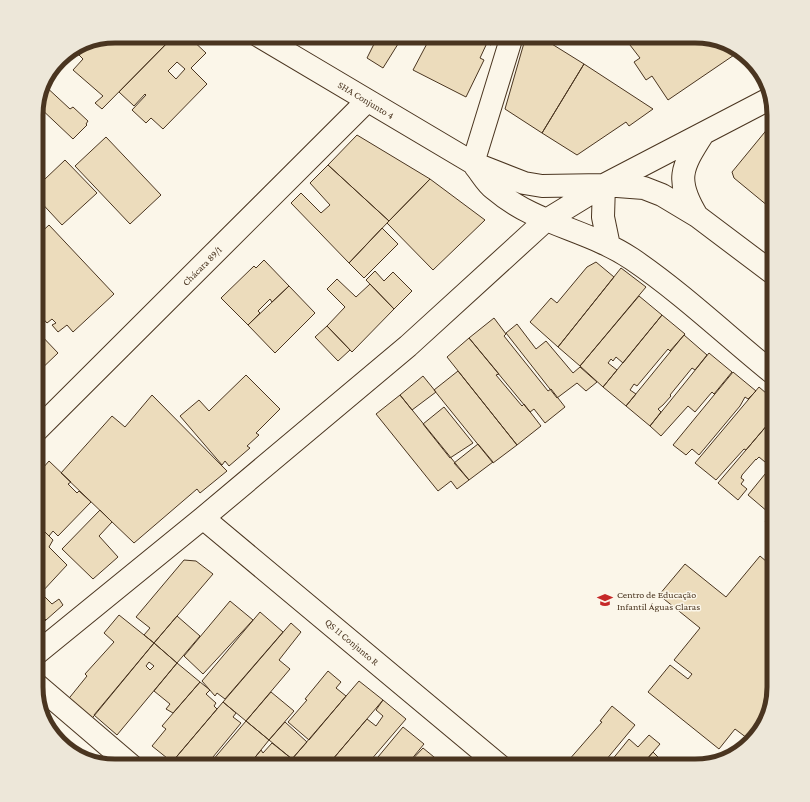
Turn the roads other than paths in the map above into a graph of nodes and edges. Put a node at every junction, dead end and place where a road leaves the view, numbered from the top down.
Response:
1 (271, 43) edge
2 (510, 43) edge
3 (367, 100) junction
4 (766, 101) edge
5 (702, 134) junction
6 (473, 163) junction
7 (604, 185) junction
8 (697, 216) junction
9 (545, 221) junction
10 (609, 246) junction
11 (767, 269) edge
12 (767, 368) edge
13 (43, 424) edge
14 (203, 518) junction
15 (43, 648) edge
16 (43, 690) edge
17 (124, 759) edge
18 (492, 759) edge

1 - 3 street, SHA Conjunto 4
2 - 6 street
3 - 6 street, SHA Conjunto 4
3 - 13 street, Chácara 89/1
4 - 5 street
5 - 7 street
5 - 8 street
6 - 7 street, SHA Conjunto 4
6 - 9 street, SHA Conjunto 4
7 - 8 street, SHA Conjunto 4
7 - 9 street
7 - 10 street
8 - 11 street, SHA Conjunto 4
9 - 10 street, SHA Conjunto 4
9 - 14 street
10 - 12 street, SHA Conjunto 4
14 - 15 street
14 - 18 street, QS 11 Conjunto R
16 - 17 street

